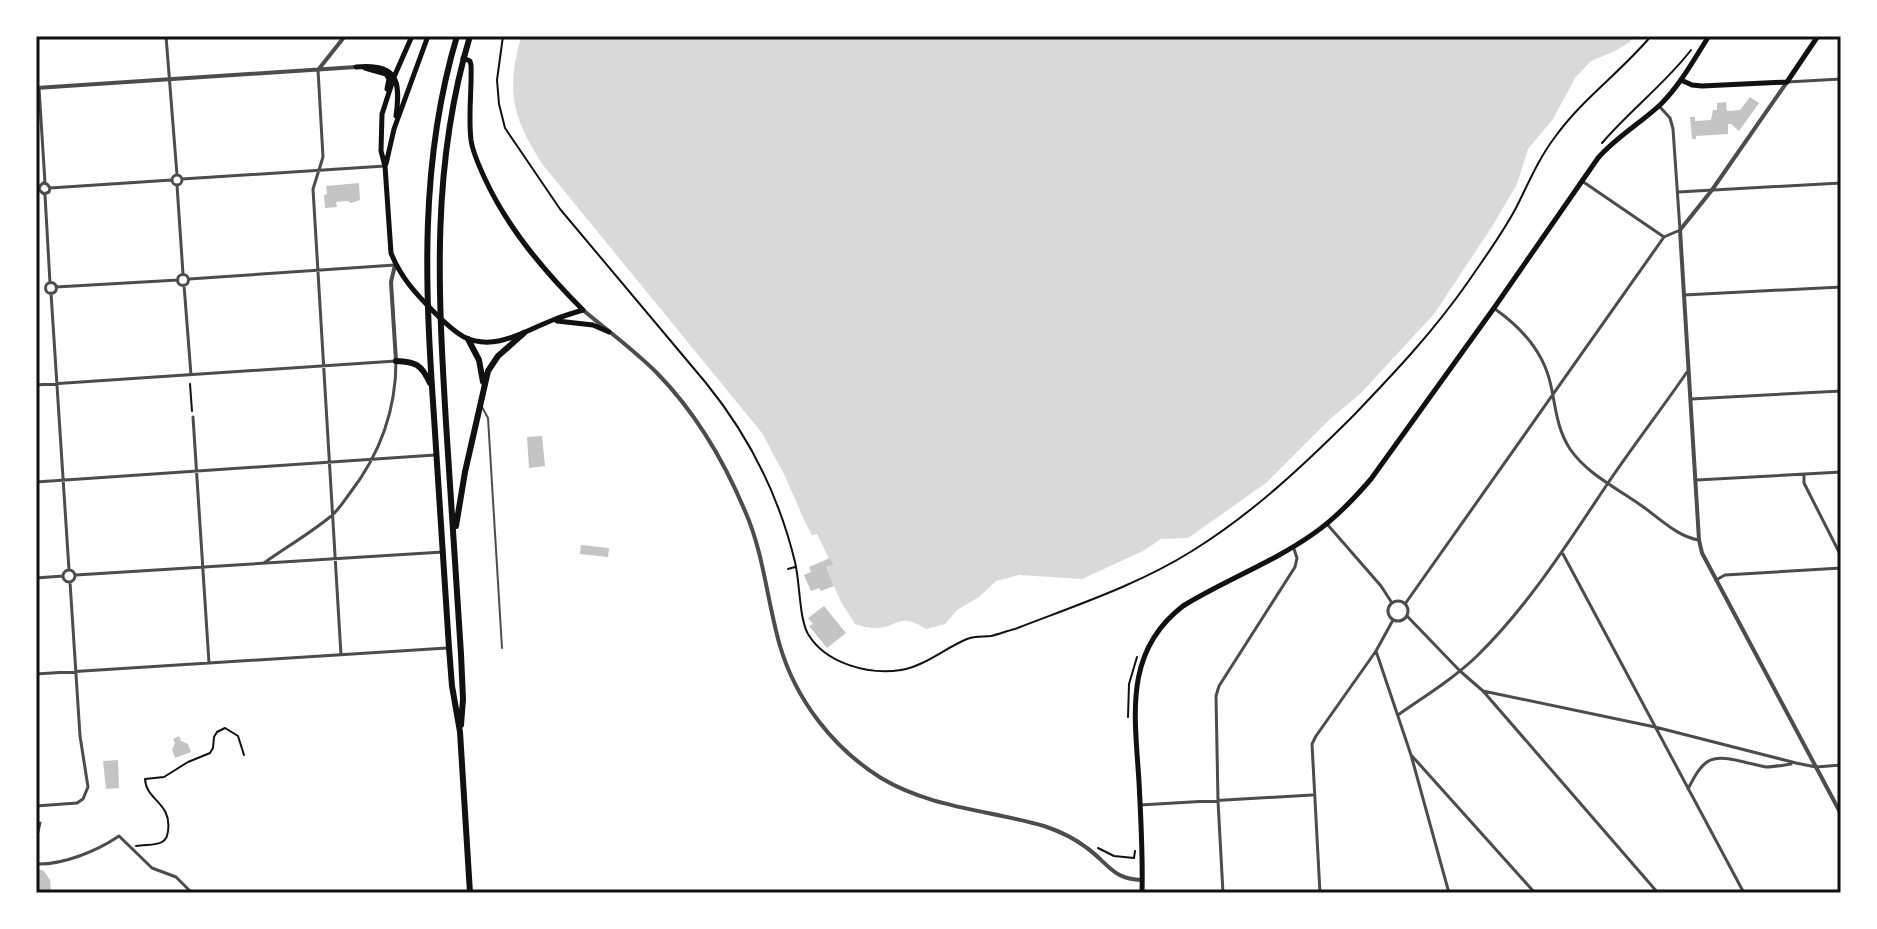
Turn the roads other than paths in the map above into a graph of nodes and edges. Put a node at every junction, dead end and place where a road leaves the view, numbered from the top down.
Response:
1 (166, 36) edge
2 (345, 36) edge
3 (412, 36) edge
4 (428, 36) edge
5 (457, 36) edge
6 (470, 36) edge
7 (1709, 36) edge
8 (1818, 36) edge
9 (463, 58) junction
10 (356, 67) junction
11 (318, 70) junction
12 (394, 77) junction
13 (169, 79) junction
14 (1841, 79) edge
15 (1681, 80) junction
16 (1787, 82) junction
17 (38, 88) edge
18 (1659, 106) junction
19 (382, 114) junction
20 (394, 129) junction
21 (385, 166) junction
22 (318, 170) junction
23 (177, 175) junction
24 (182, 179) junction
25 (172, 180) junction
26 (1582, 181) junction
27 (45, 183) junction
28 (1841, 183) edge
29 (177, 185) junction
30 (50, 188) junction
31 (38, 189) edge
32 (1712, 190) junction
33 (1678, 192) junction
34 (45, 194) junction
35 (1680, 230) junction
36 (1664, 237) junction
37 (395, 265) junction
38 (318, 270) junction
39 (183, 274) junction
40 (189, 279) junction
41 (178, 280) junction
42 (50, 283) junction
43 (184, 285) junction
44 (56, 287) junction
45 (1841, 287) edge
46 (51, 293) junction
47 (1684, 295) junction
48 (1494, 308) junction
49 (583, 310) junction
50 (552, 320) junction
51 (609, 332) junction
52 (524, 333) junction
53 (468, 339) junction
54 (396, 361) junction
55 (323, 366) junction
56 (1689, 369) junction
57 (191, 375) junction
58 (58, 384) junction
59 (36, 385) edge
60 (484, 385) junction
61 (432, 387) junction
62 (1841, 391) edge
63 (1552, 394) junction
64 (1691, 399) junction
65 (480, 404) junction
66 (193, 417) dead end
67 (436, 455) junction
68 (373, 459) junction
69 (329, 462) junction
70 (196, 471) junction
71 (1841, 472) edge
72 (1804, 475) junction
73 (64, 480) junction
74 (1696, 480) junction
75 (36, 482) edge
76 (1608, 483) junction
77 (332, 516) junction
78 (1327, 524) junction
79 (454, 538) junction
80 (1699, 540) junction
81 (1293, 547) junction
82 (443, 552) junction
83 (1563, 552) junction
84 (1841, 556) edge
85 (335, 559) junction
86 (264, 563) junction
87 (202, 568) junction
88 (1841, 568) edge
89 (69, 570) junction
90 (76, 575) junction
91 (63, 576) junction
92 (36, 578) edge
93 (1716, 580) junction
94 (70, 582) junction
95 (1392, 603) junction
96 (1405, 604) junction
97 (1407, 616) junction
98 (1393, 620) junction
99 (449, 648) junction
100 (502, 648) dead end
101 (1376, 651) junction
102 (341, 655) junction
103 (209, 663) junction
104 (1460, 671) junction
105 (75, 672) junction
106 (36, 674) edge
107 (1483, 691) junction
108 (1398, 715) junction
109 (1655, 727) junction
110 (460, 732) junction
111 (1411, 755) junction
112 (1796, 763) junction
113 (1841, 765) edge
114 (1816, 767) junction
115 (1688, 789) junction
116 (1314, 795) junction
117 (1218, 801) junction
118 (1140, 805) junction
119 (36, 806) edge
120 (1841, 814) edge
121 (40, 823) dead end
122 (36, 840) edge
123 (36, 864) edge
124 (1142, 880) junction
125 (192, 893) edge
126 (470, 893) edge
127 (1142, 893) edge
128 (1223, 893) edge
129 (1320, 893) edge
130 (1449, 893) edge
131 (1535, 893) edge
132 (1658, 893) edge
133 (1744, 893) edge

1 - 13 street
2 - 11 street
3 - 12 main road
4 - 20 main road
5 - 61 highway
6 - 9 highway
7 - 15 main road
8 - 16 main road
9 - 49 main road
9 - 79 highway
10 - 11 street
10 - 12 main road
10 - 19 main road
11 - 13 street
11 - 22 street
12 - 19 main road
12 - 20 main road
13 - 17 street
13 - 23 street
14 - 16 street
15 - 16 main road
15 - 18 main road
16 - 32 street
17 - 27 street
18 - 26 main road
18 - 33 street
19 - 21 main road
20 - 21 main road
21 - 22 street
21 - 37 main road
22 - 24 street
22 - 38 street
23 - 24 street
23 - 25 street
24 - 29 street
25 - 29 street
25 - 30 street
26 - 36 street
26 - 48 main road
27 - 30 street
27 - 31 street
28 - 32 street
29 - 39 street
30 - 34 street
31 - 34 street
32 - 33 street
32 - 35 street
33 - 35 street
34 - 42 street
35 - 36 street
35 - 47 street
36 - 63 street
37 - 38 street
37 - 53 main road
37 - 54 street
38 - 40 street
38 - 55 street
39 - 40 street
39 - 41 street
40 - 43 street
41 - 43 street
41 - 44 street
42 - 44 street
42 - 46 street
43 - 57 street
44 - 46 street
45 - 47 street
46 - 58 street
47 - 56 street
48 - 63 street
48 - 78 main road
49 - 50 main road
49 - 51 street
50 - 51 main road
50 - 52 main road
51 - 124 street
52 - 53 main road
52 - 60 highway
53 - 60 highway
54 - 55 street
54 - 61 highway
54 - 68 street
55 - 57 street
55 - 69 street
56 - 64 street
56 - 76 street
57 - 58 street
58 - 59 street
58 - 73 street
60 - 65 highway
61 - 67 highway
62 - 64 street
63 - 76 street
63 - 96 street
64 - 74 street
65 - 79 highway
65 - 100 lane
66 - 70 street
67 - 68 street
67 - 82 highway
68 - 69 street
68 - 77 street
69 - 70 street
69 - 77 street
70 - 73 street
70 - 87 street
71 - 72 street
72 - 74 street
72 - 84 street
73 - 75 street
73 - 89 street
74 - 80 street
76 - 80 street
76 - 83 street
77 - 85 street
77 - 86 street
78 - 81 main road
78 - 95 street
79 - 110 highway
80 - 93 street
81 - 117 street
81 - 118 main road
82 - 85 street
82 - 99 highway
83 - 104 street
83 - 109 street
85 - 86 street
85 - 102 street
86 - 87 street
87 - 90 street
87 - 103 street
88 - 93 street
89 - 90 street
89 - 91 street
90 - 94 street
91 - 92 street
91 - 94 street
93 - 114 street
94 - 105 street
95 - 96 street
95 - 98 street
96 - 97 street
97 - 98 street
97 - 104 street
98 - 101 street
99 - 102 street
99 - 110 highway
101 - 108 street
101 - 116 street
102 - 103 street
103 - 105 street
104 - 107 street
104 - 108 street
105 - 106 street
105 - 119 street
107 - 109 street
107 - 132 street
108 - 111 street
109 - 112 street
109 - 115 street
110 - 126 highway
111 - 130 street
111 - 131 street
112 - 114 street
112 - 115 street
113 - 114 street
114 - 120 street
115 - 133 street
116 - 117 street
116 - 129 street
117 - 118 street
117 - 128 street
118 - 124 main road
121 - 122 street
123 - 125 street
124 - 127 main road

